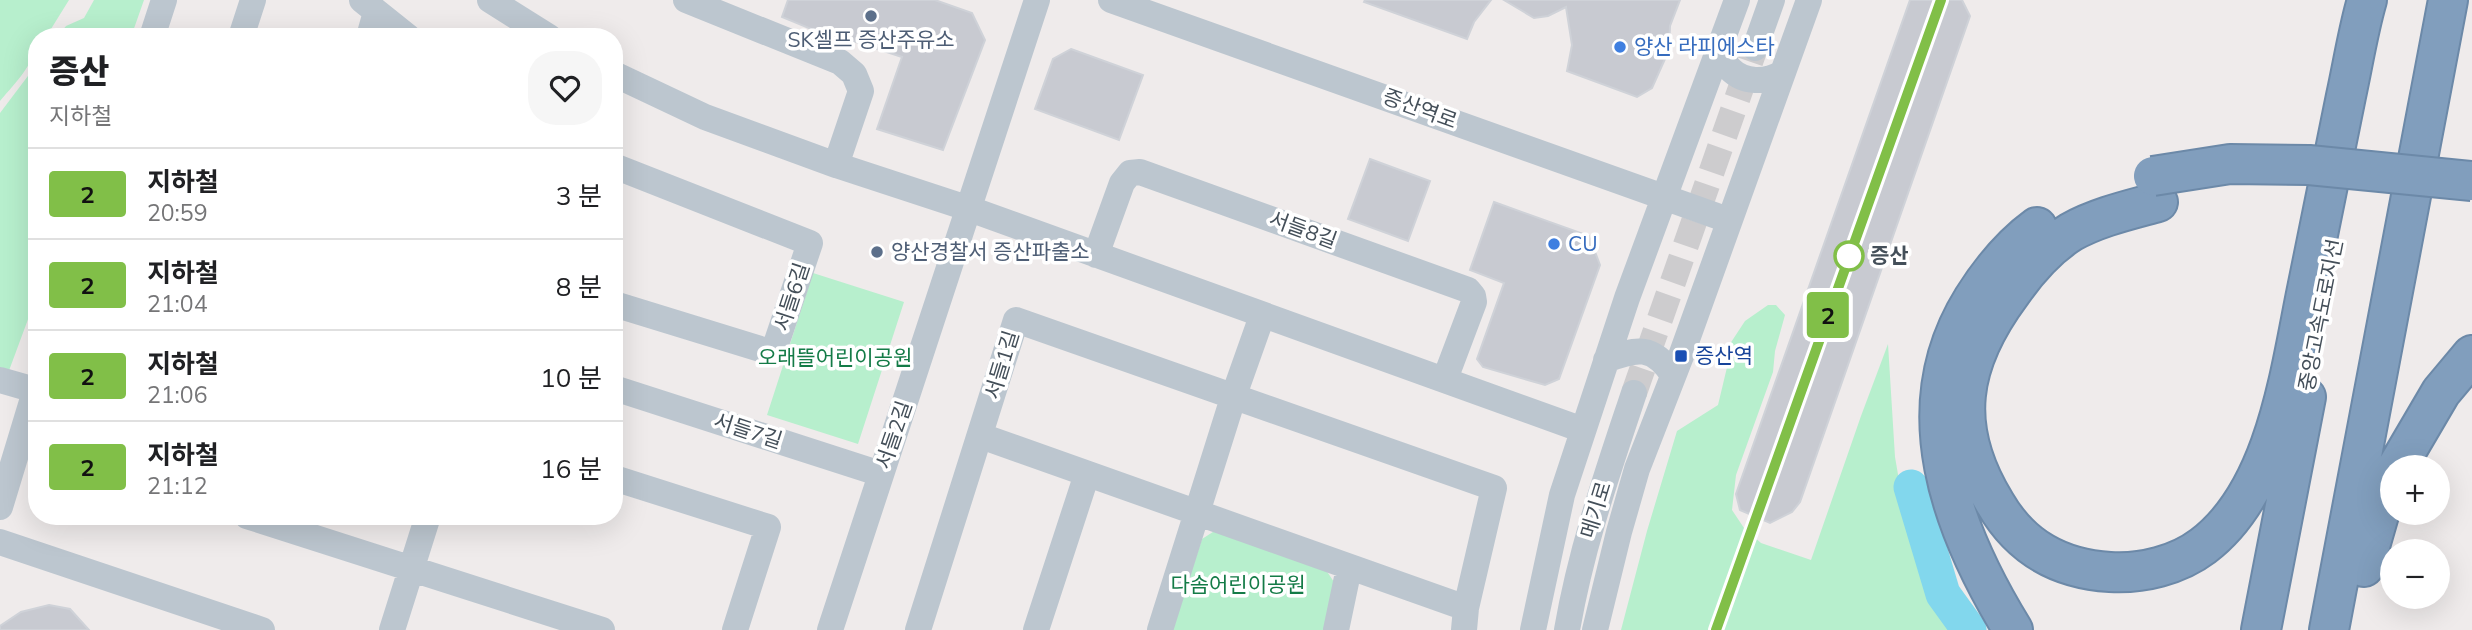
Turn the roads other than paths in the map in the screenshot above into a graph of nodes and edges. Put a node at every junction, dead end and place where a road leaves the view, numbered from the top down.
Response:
1 (164, 0) edge
2 (253, 0) edge
3 (490, 0) edge
4 (686, 0) edge
5 (1037, 0) edge
6 (1111, 0) edge
7 (1737, 0) edge
8 (1772, 0) edge
9 (1809, 0) edge
10 (2367, 0) edge
11 (2382, 0) edge
12 (2448, 0) edge
13 (369, 16) edge
14 (155, 28) edge
15 (245, 28) edge
16 (391, 28) edge
17 (535, 28) edge
18 (1755, 48) tunnel mouth
19 (1719, 49) junction
20 (1782, 74) junction
21 (623, 78) edge
22 (836, 164) junction
23 (623, 170) edge
24 (2472, 181) edge
25 (2155, 189) junction
26 (1665, 197) junction
27 (2472, 205) edge
28 (967, 208) junction
29 (1728, 220) junction
30 (1096, 255) junction
31 (623, 307) edge
32 (1262, 316) junction
33 (2472, 355) edge
34 (1606, 360) junction
35 (1673, 375) junction
36 (1445, 379) junction
37 (0, 380) edge
38 (28, 385) edge
39 (623, 391) edge
40 (1634, 393) tunnel mouth
41 (1234, 395) junction
42 (28, 414) edge
43 (1583, 430) junction
44 (981, 436) junction
45 (2404, 455) edge
46 (881, 474) junction
47 (1087, 474) junction
48 (623, 481) edge
49 (0, 507) edge
50 (2380, 511) edge
51 (1197, 513) junction
52 (275, 525) edge
53 (425, 525) edge
54 (0, 542) edge
55 (1349, 568) junction
56 (412, 569) junction
57 (1465, 619) edge
58 (262, 630) edge
59 (393, 630) edge
60 (602, 630) edge
61 (735, 630) edge
62 (830, 630) edge
63 (918, 630) edge
64 (1036, 630) edge
65 (1160, 630) edge
66 (1336, 630) edge
67 (1533, 630) edge
68 (1566, 630) edge
69 (1595, 630) edge
70 (2013, 630) edge
71 (2261, 630) edge
72 (2329, 630) edge
73 (2348, 630) edge

1 - 14 street
2 - 15 street
3 - 17 street
4 - 22 street
5 - 28 street, 서들2길
6 - 26 street, 증산역로
7 - 19 street
8 - 18 street
9 - 20 street
10 - 25 highway
11 - 71 highway, 중앙고속도로지선
12 - 72 highway
13 - 16 street
19 - 20 street
19 - 26 street
20 - 29 street
21 - 22 street
22 - 28 street
23 - 31 street, 서들6길
24 - 25 highway, bridge
25 - 27 highway
25 - 70 highway
26 - 29 street, 증산역로
26 - 34 street
28 - 30 street
28 - 46 street, 서들2길
29 - 35 street
30 - 32 street
30 - 36 street, 서들8길
32 - 36 street
32 - 41 street
33 - 45 highway
34 - 35 street
34 - 43 street
35 - 69 street
36 - 43 street
37 - 38 street
39 - 46 street, 서들7길
40 - 68 street, 메기로
41 - 44 street, 서들1길
41 - 51 street
41 - 57 street, 서들1길
42 - 49 street
43 - 67 street
44 - 47 street
44 - 63 street, 서들1길
46 - 62 street, 서들2길
47 - 51 street
47 - 64 street
48 - 61 street
50 - 73 highway
51 - 55 street
51 - 65 street
52 - 56 street
53 - 56 street
54 - 58 street
55 - 57 street
55 - 66 street
56 - 59 street
56 - 60 street

